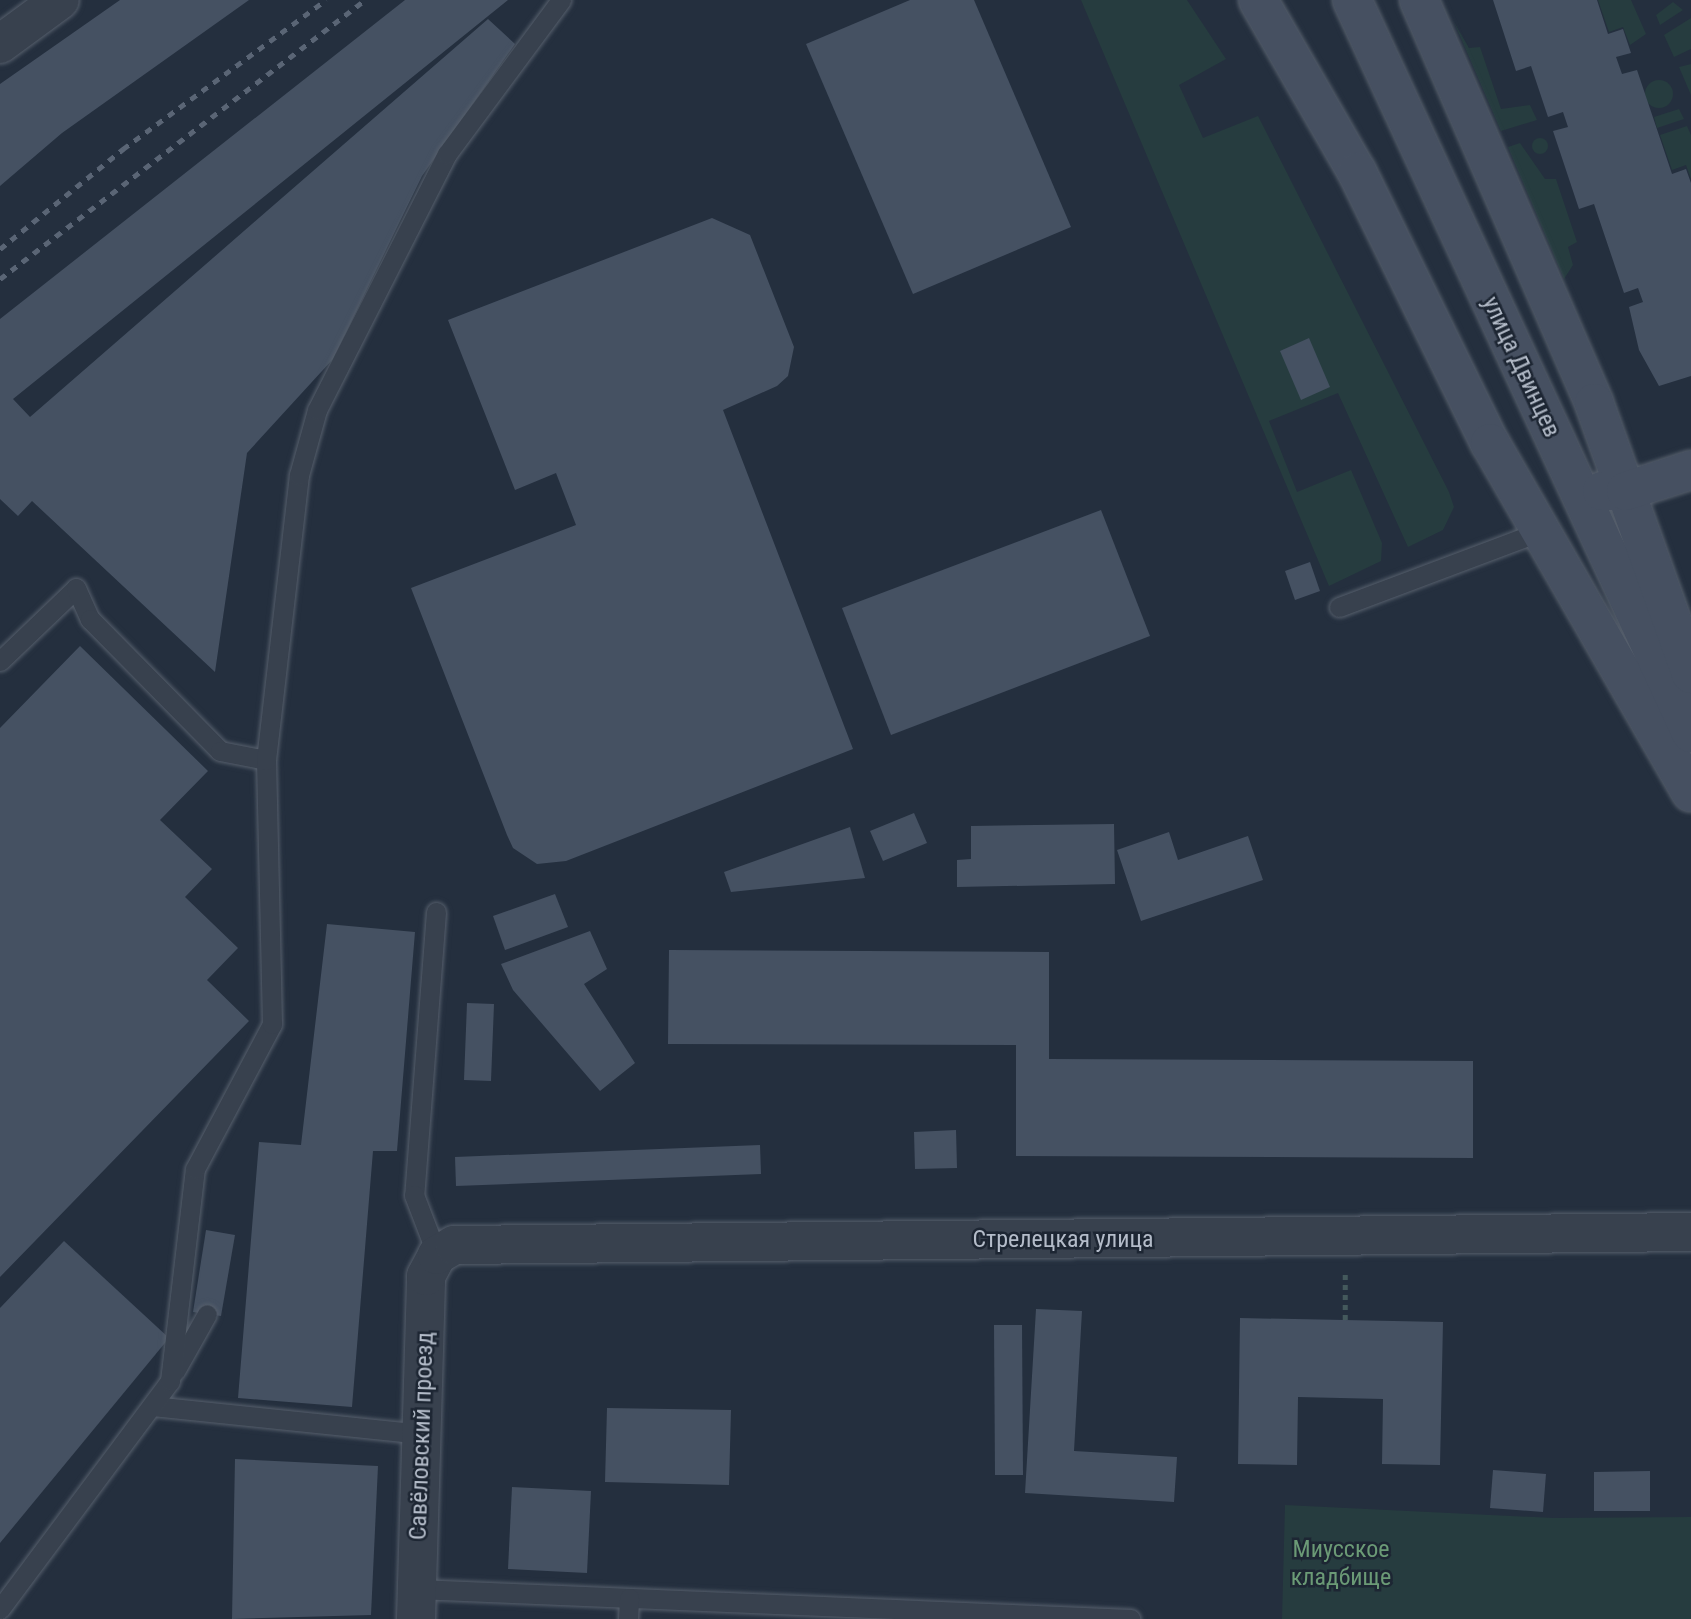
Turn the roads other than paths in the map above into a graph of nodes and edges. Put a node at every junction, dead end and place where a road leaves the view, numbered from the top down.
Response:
1 (60, 0) edge
2 (1258, 0) edge
3 (1352, 0) edge
4 (1419, 0) edge
5 (562, 1) edge
6 (0, 44) edge
7 (1691, 470) edge
8 (1574, 484) junction
9 (1626, 491) junction
10 (1544, 530) junction
11 (1339, 607) dead end
12 (0, 661) edge
13 (1691, 674) edge
14 (1691, 733) edge
15 (266, 760) junction
16 (1691, 792) edge
17 (436, 912) dead end
18 (1691, 1232) edge
19 (437, 1255) junction
20 (207, 1314) dead end
21 (170, 1381) junction
22 (152, 1406) junction
23 (423, 1434) junction
24 (629, 1598) junction
25 (416, 1604) edge
26 (0, 1609) edge
27 (628, 1619) edge
28 (1130, 1619) edge

1 - 6 street
2 - 10 street
3 - 8 street, улица Двинцев
4 - 9 street
5 - 15 lane
7 - 9 street
8 - 9 street
8 - 14 street, улица Двинцев
9 - 13 street
10 - 11 lane
10 - 16 street
12 - 15 lane
15 - 21 lane
17 - 19 lane
18 - 19 street, Стрелецкая улица
19 - 23 street, Савёловский проезд
20 - 21 lane
21 - 22 lane
22 - 23 lane
22 - 26 lane
23 - 25 street, Савёловский проезд
24 - 25 lane
24 - 27 lane
24 - 28 lane

